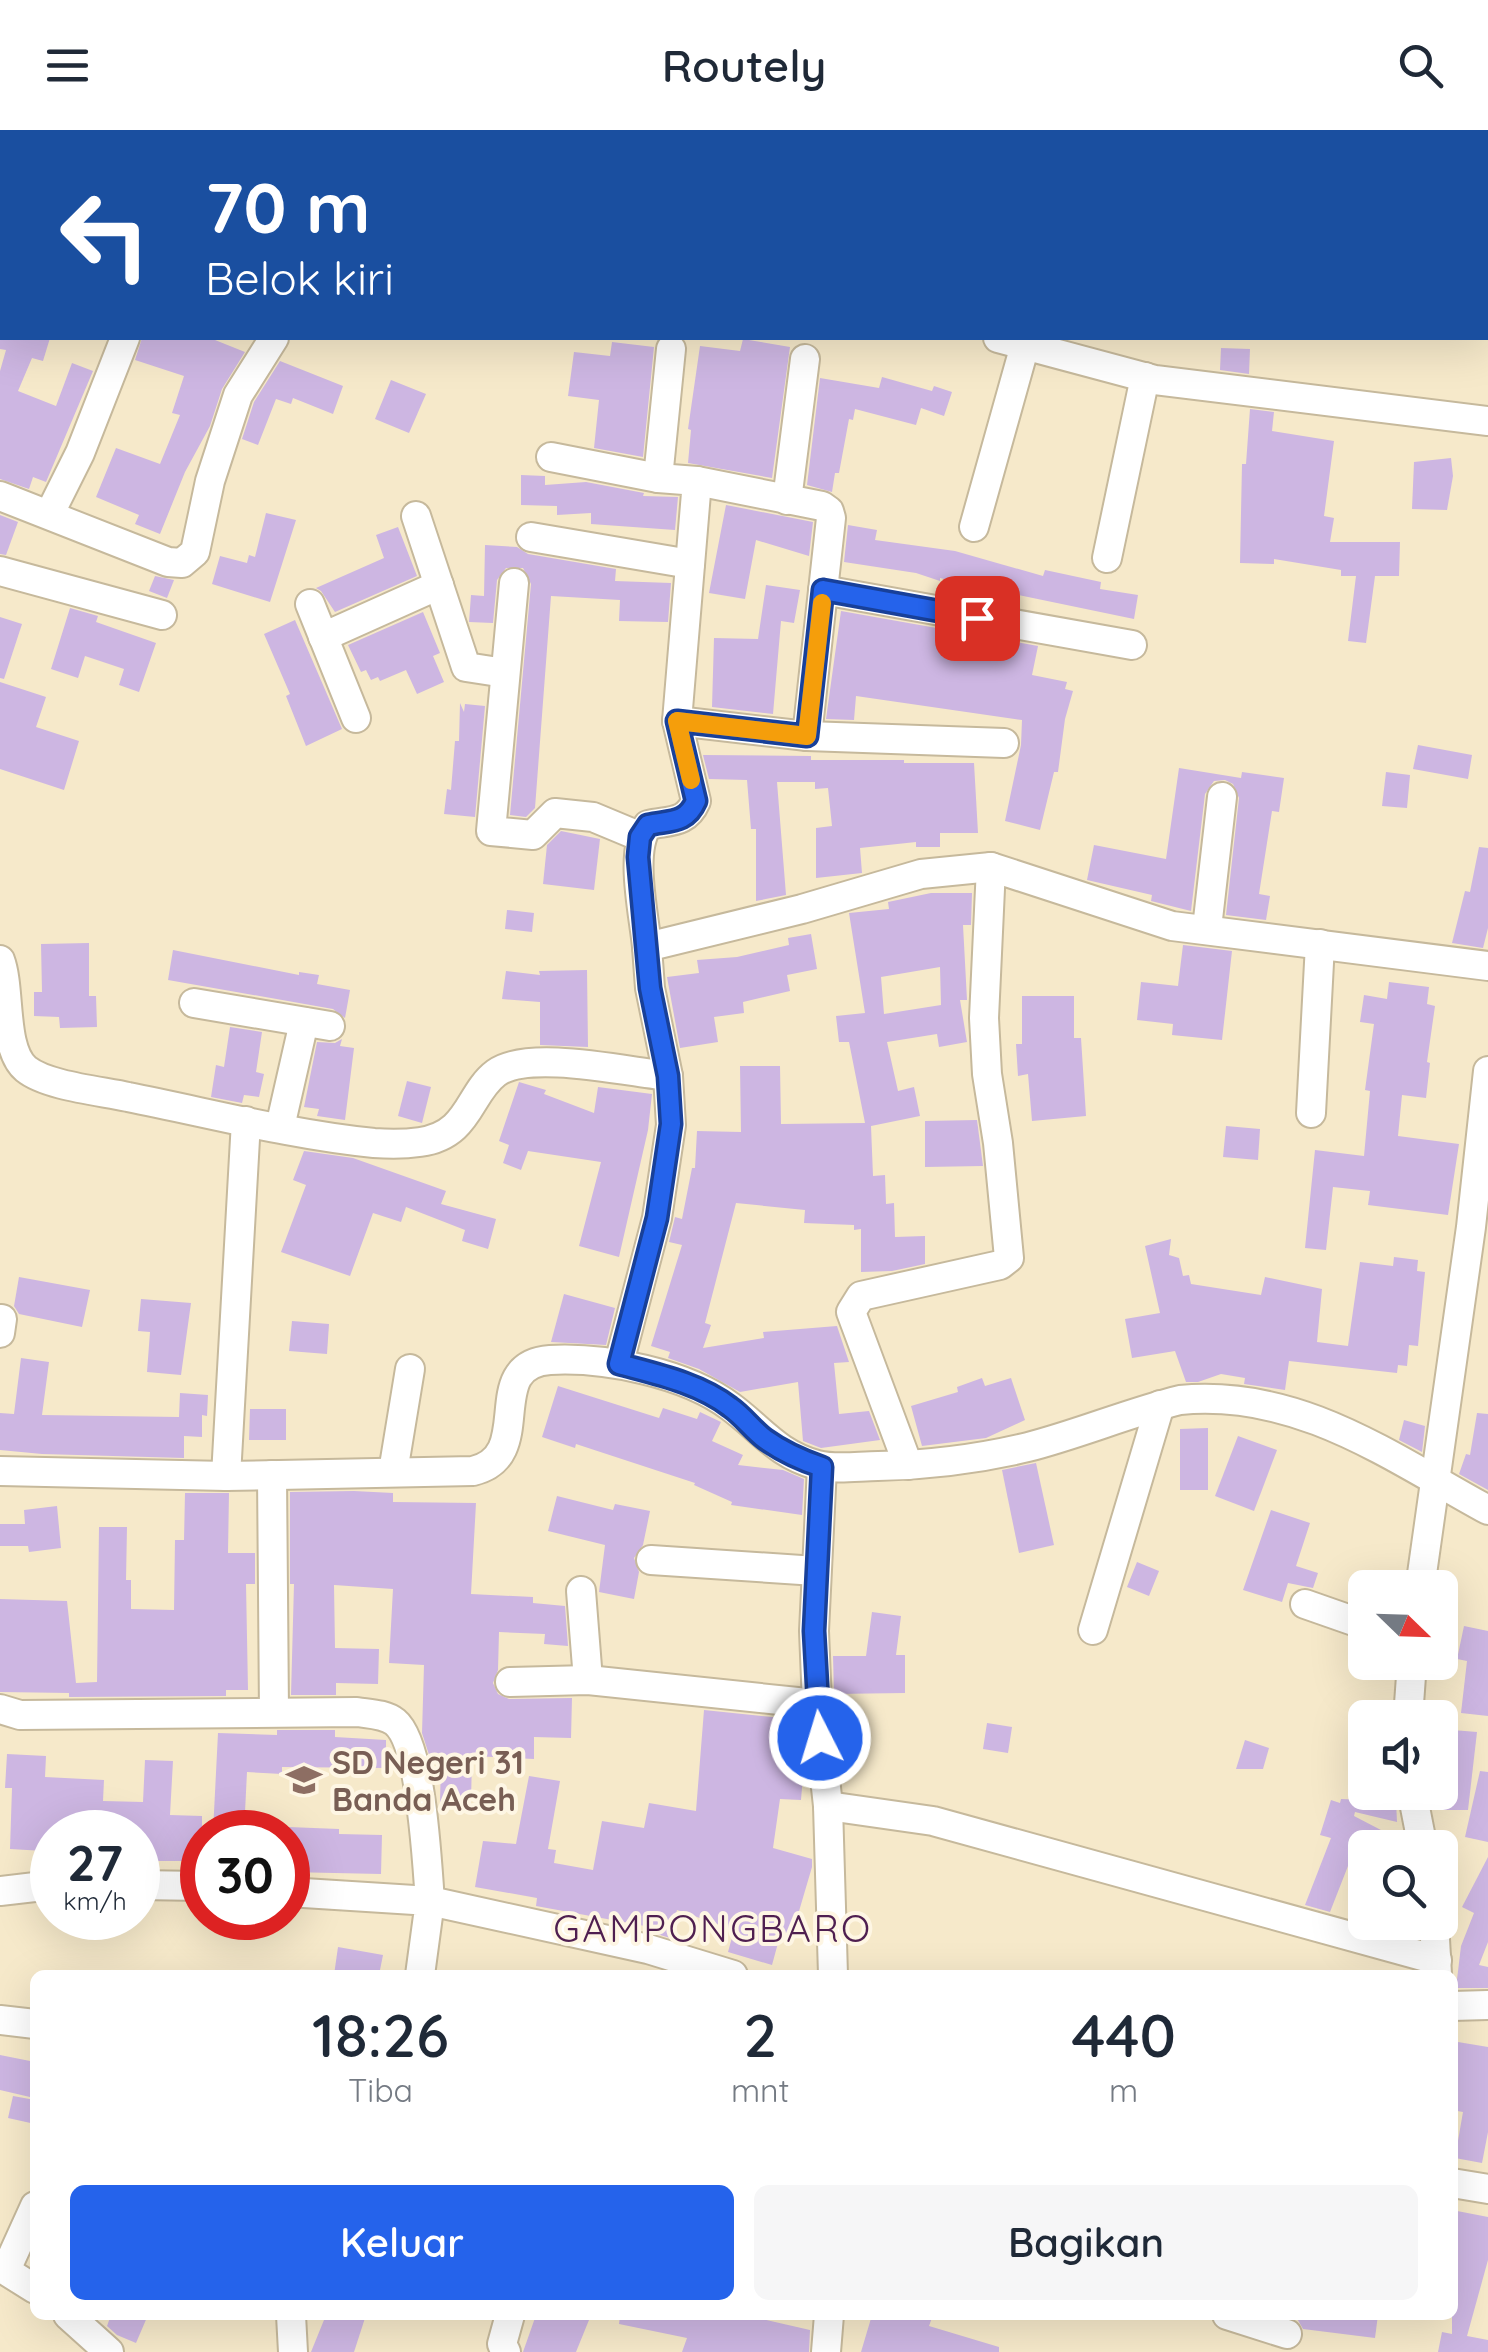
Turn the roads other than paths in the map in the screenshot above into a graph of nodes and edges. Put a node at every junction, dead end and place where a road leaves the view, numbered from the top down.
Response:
1 (124, 340) edge
2 (273, 340) edge
3 (1011, 341) edge
4 (671, 349) dead end
5 (805, 358) dead end
6 (1145, 377) junction
7 (1488, 421) edge
8 (551, 457) dead end
9 (658, 478) junction
10 (697, 482) junction
11 (0, 496) edge
12 (787, 500) junction
13 (50, 513) junction
14 (416, 516) dead end
15 (974, 527) dead end
16 (531, 537) dead end
17 (1107, 558) dead end
18 (690, 564) junction
19 (0, 571) edge
20 (514, 584) dead end
21 (440, 585) junction
22 (823, 590) junction
23 (310, 604) dead end
24 (162, 615) dead end
25 (323, 636) junction
26 (1132, 645) dead end
27 (505, 672) junction
28 (356, 718) dead end
29 (677, 721) junction
30 (807, 736) junction
31 (1004, 743) dead end
32 (1222, 797) dead end
33 (640, 837) junction
34 (991, 867) junction
35 (1207, 928) junction
36 (1320, 944) junction
37 (647, 947) junction
38 (0, 960) edge
39 (1488, 966) edge
40 (194, 1003) dead end
41 (1488, 1071) edge
42 (668, 1076) junction
43 (1311, 1113) dead end
44 (246, 1121) junction
45 (280, 1126) junction
46 (1479, 1228) edge
47 (619, 1364) junction
48 (410, 1369) dead end
49 (1160, 1405) junction
50 (908, 1466) junction
51 (822, 1467) junction
52 (0, 1471) edge
53 (392, 1472) junction
54 (272, 1475) junction
55 (226, 1476) junction
56 (1436, 1482) junction
57 (1488, 1510) edge
58 (651, 1560) dead end
59 (1423, 1570) edge
60 (816, 1572) junction
61 (580, 1590) dead end
62 (1305, 1604) dead end
63 (1348, 1619) edge
64 (1093, 1630) dead end
65 (588, 1680) junction
66 (510, 1682) dead end
67 (817, 1704) junction
68 (0, 1708) edge
69 (274, 1712) junction
70 (828, 1806) junction
71 (30, 1888) edge
72 (0, 1892) edge
73 (310, 1893) edge
74 (430, 1901) junction
75 (1435, 1940) edge
76 (1437, 1968) edge
77 (421, 1970) edge
78 (717, 1970) edge
79 (833, 1970) edge
80 (1488, 2005) edge
81 (1458, 2006) edge
82 (0, 2020) edge
83 (30, 2023) edge
84 (1458, 2184) edge
85 (1488, 2189) edge
86 (30, 2216) edge
87 (3, 2268) edge
88 (30, 2286) edge
89 (74, 2320) edge
90 (291, 2320) edge
91 (509, 2320) edge
92 (829, 2320) edge
93 (1243, 2320) edge
94 (1287, 2334) edge
95 (109, 2352) edge
96 (293, 2352) edge
97 (506, 2352) edge
98 (826, 2352) edge

1 - 13 street
2 - 13 street
3 - 6 street
3 - 15 street
4 - 9 street
5 - 12 street
6 - 7 street
6 - 17 street
8 - 9 street
9 - 10 street
10 - 12 street
10 - 18 street
11 - 13 street
12 - 22 street
14 - 21 street
16 - 18 street
18 - 29 street
19 - 24 street
20 - 27 street
21 - 25 street
21 - 27 street
22 - 26 street
22 - 30 street
23 - 25 street
25 - 28 street
27 - 33 street
29 - 30 street
29 - 33 street
30 - 31 street
32 - 35 street
33 - 37 street
34 - 35 street
34 - 37 street
34 - 50 street
35 - 36 street
36 - 39 street
36 - 43 street
37 - 42 street
38 - 44 street
40 - 45 street
41 - 46 street
42 - 45 street
42 - 47 street
44 - 45 street
44 - 55 street
46 - 56 street
47 - 51 street
47 - 53 street
48 - 53 street
49 - 50 street
49 - 56 street
49 - 64 street
50 - 51 street
51 - 60 street
52 - 55 street
53 - 54 street
54 - 55 street
54 - 69 street
56 - 57 street
56 - 59 street
58 - 60 street
60 - 67 street
61 - 65 street
62 - 63 street
65 - 66 street
65 - 67 street
67 - 70 street
68 - 69 street
69 - 74 street
70 - 76 street
70 - 79 street
71 - 72 street
73 - 74 street
74 - 77 street
74 - 78 street
75 - 76 street
80 - 81 street
82 - 83 street
84 - 85 street
86 - 87 street
87 - 88 street
89 - 95 street
90 - 96 street
91 - 97 street
92 - 98 street
93 - 94 street

